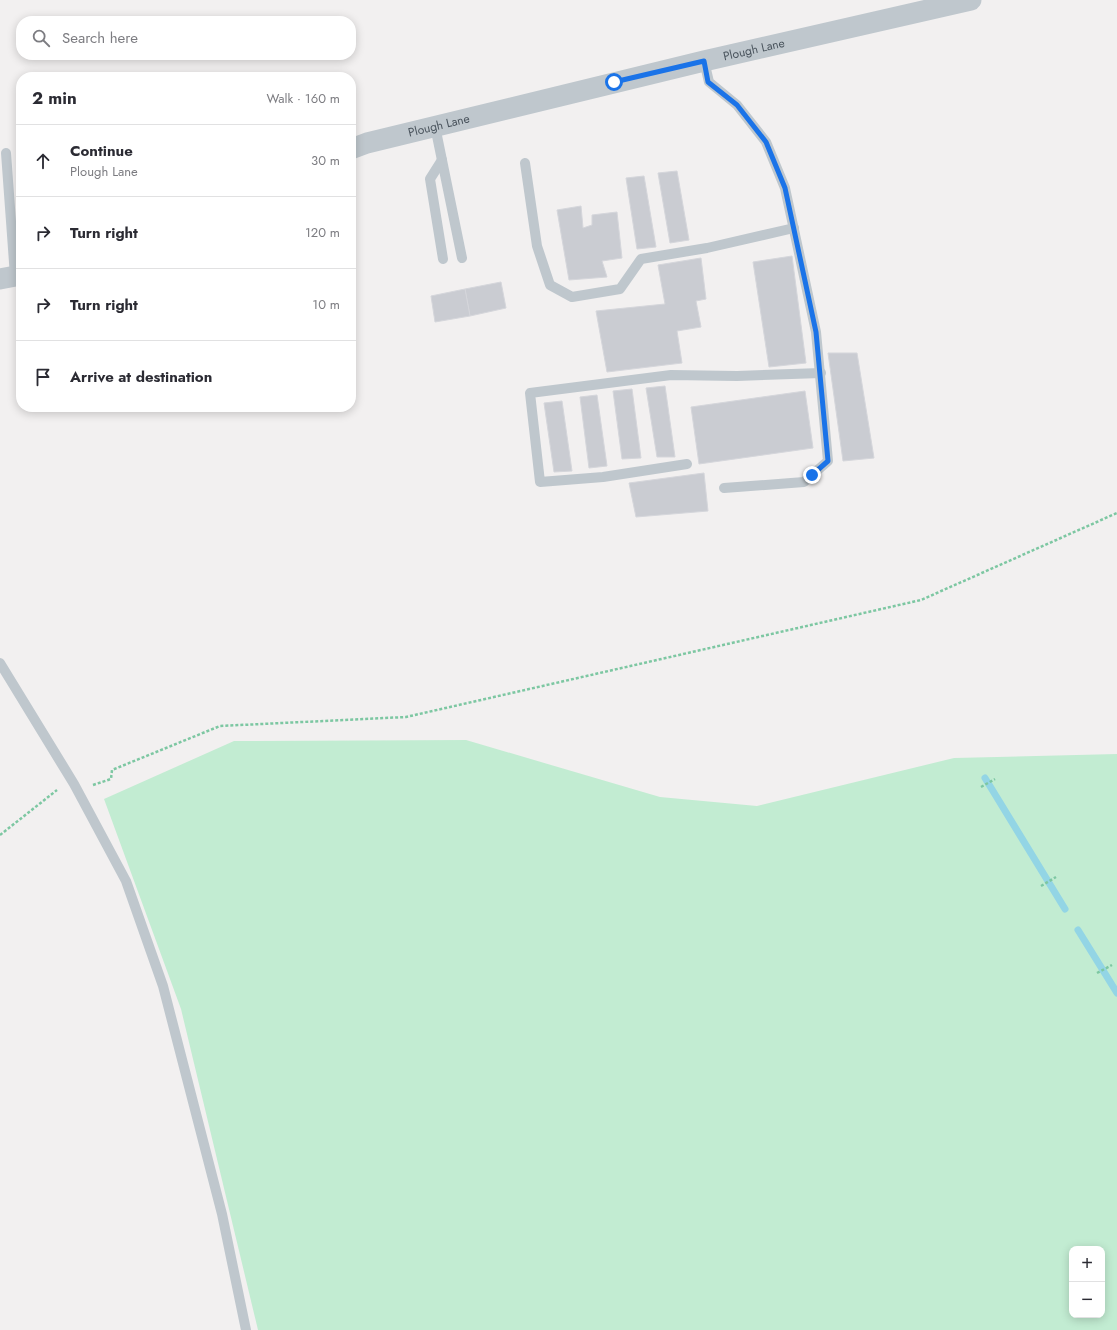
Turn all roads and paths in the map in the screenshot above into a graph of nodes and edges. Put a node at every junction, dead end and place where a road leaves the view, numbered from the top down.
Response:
1 (971, 0) edge
2 (704, 61) junction
3 (435, 126) junction
4 (356, 147) edge
5 (6, 153) dead end
6 (442, 160) junction
7 (525, 163) dead end
8 (794, 228) junction
9 (462, 258) dead end
10 (443, 259) dead end
11 (12, 277) edge
12 (820, 373) junction
13 (687, 464) dead end
14 (724, 488) dead end
15 (1117, 513) edge
16 (0, 663) edge
17 (995, 779) dead end
18 (74, 784) junction
19 (981, 787) dead end
20 (0, 835) edge
21 (1056, 877) dead end
22 (1041, 886) dead end
23 (1112, 965) dead end
24 (1097, 973) dead end
25 (246, 1330) edge

1 - 2 street, Plough Lane
2 - 3 street, Plough Lane
2 - 8 lane
3 - 4 street, Plough Lane
3 - 6 lane
5 - 11 lane
6 - 9 lane
6 - 10 lane
7 - 8 lane
8 - 12 lane
12 - 13 lane
12 - 14 lane
15 - 18 path
16 - 18 lane
17 - 19 path
18 - 20 path
18 - 25 lane
21 - 22 path
23 - 24 path

